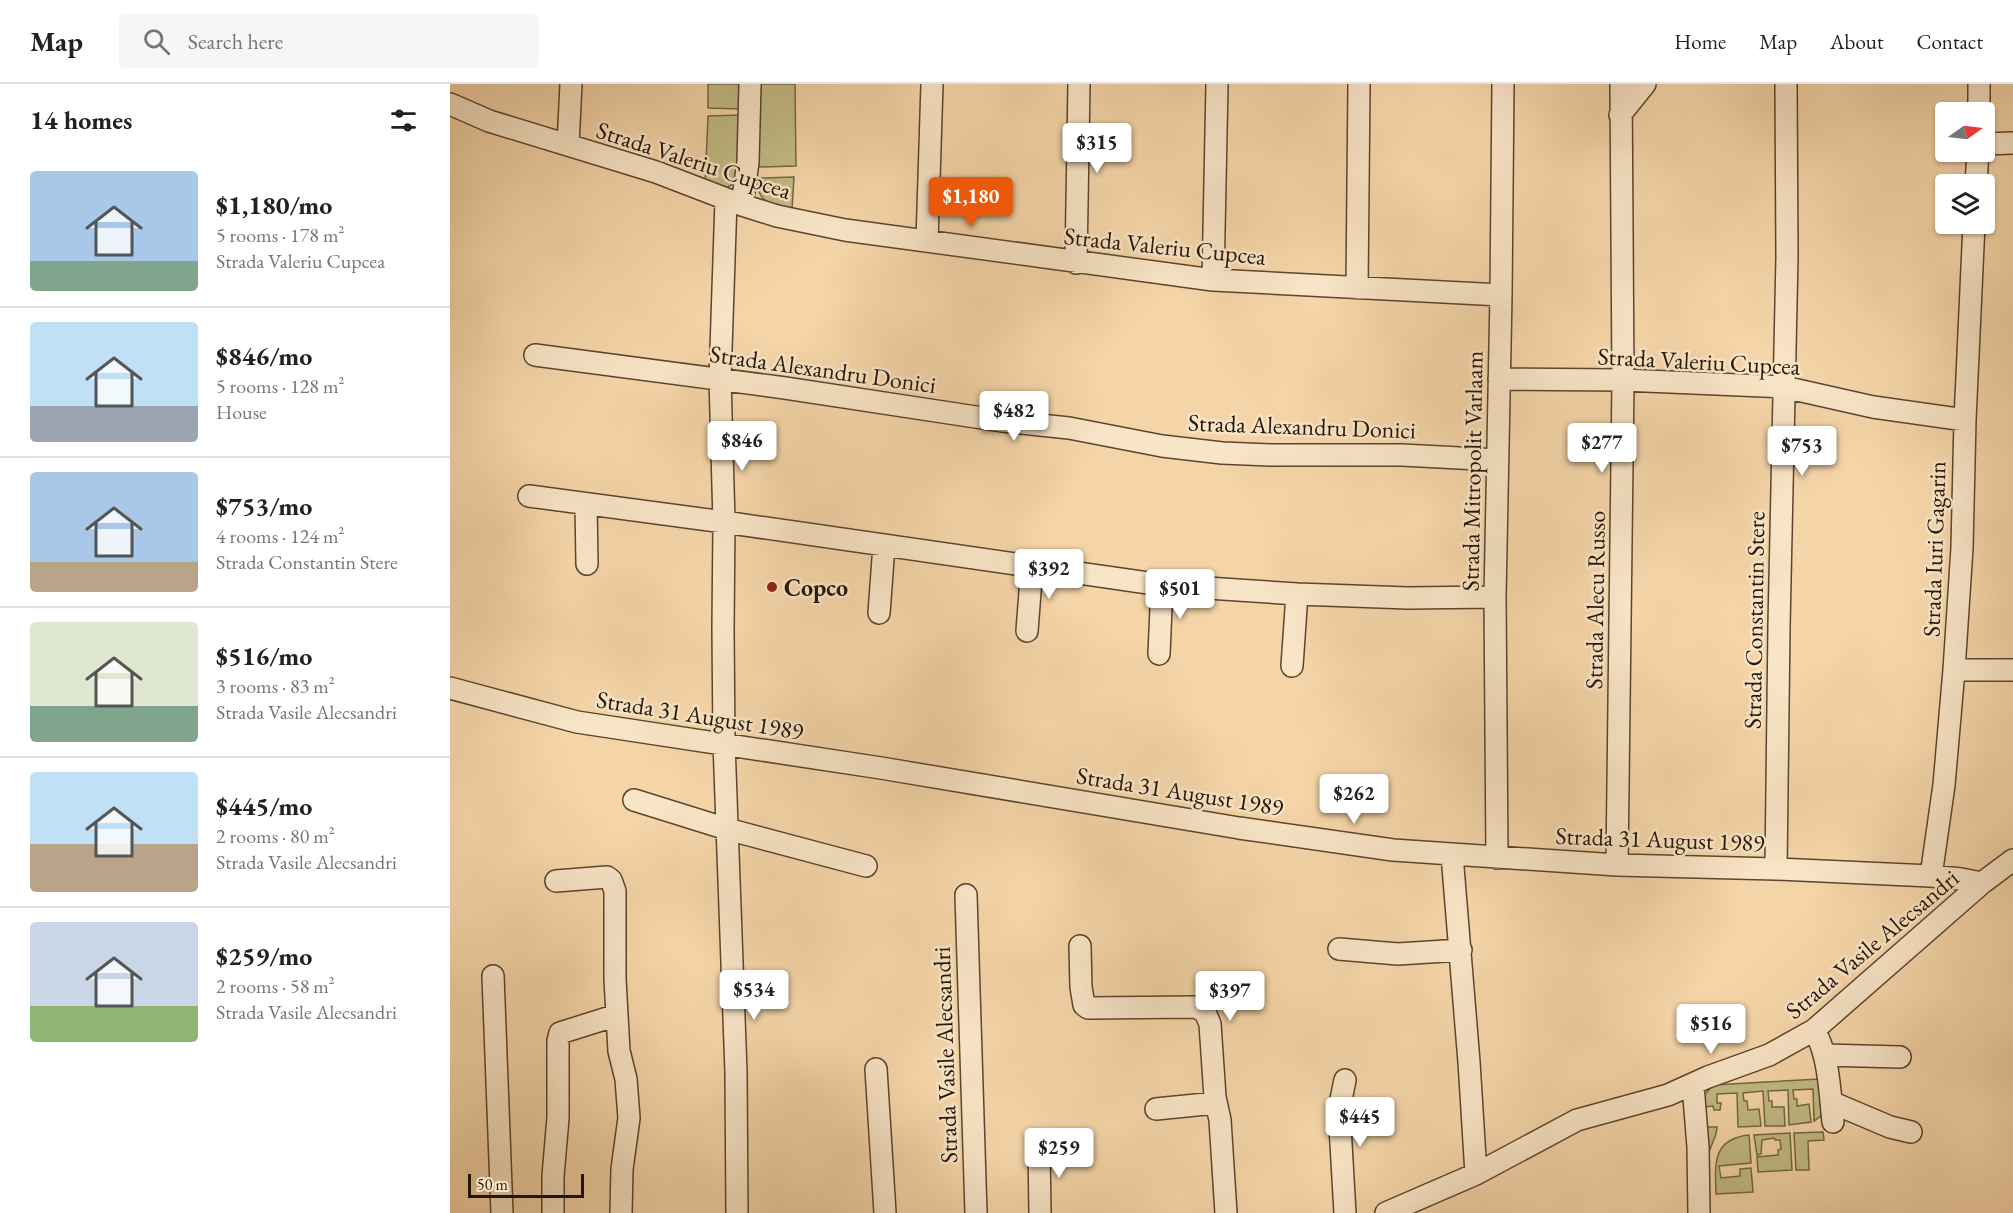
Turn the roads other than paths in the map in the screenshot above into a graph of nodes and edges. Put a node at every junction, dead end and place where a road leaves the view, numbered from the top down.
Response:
1 (571, 84) edge
2 (750, 84) edge
3 (932, 84) edge
4 (1079, 84) edge
5 (1217, 84) edge
6 (1359, 84) edge
7 (1503, 84) edge
8 (1621, 84) edge
9 (1645, 84) edge
10 (1786, 84) edge
11 (1979, 84) edge
12 (1979, 102) edge
13 (450, 104) edge
14 (1620, 115) junction
15 (2013, 143) edge
16 (1995, 144) edge
17 (568, 145) junction
18 (734, 202) junction
19 (1974, 234) edge
20 (927, 241) junction
21 (1076, 263) junction
22 (1213, 280) junction
23 (1357, 288) junction
24 (1502, 295) junction
25 (535, 355) dead end
26 (720, 379) junction
27 (1499, 379) junction
28 (1623, 380) junction
29 (1784, 387) junction
30 (1965, 420) junction
31 (1498, 460) junction
32 (529, 496) dead end
33 (586, 504) junction
34 (724, 522) junction
35 (884, 545) junction
36 (587, 564) dead end
37 (1032, 566) junction
38 (1162, 585) junction
39 (1297, 594) junction
40 (1495, 597) junction
41 (879, 613) dead end
42 (1027, 631) dead end
43 (1159, 654) dead end
44 (1292, 666) dead end
45 (1954, 670) junction
46 (2013, 670) edge
47 (450, 688) edge
48 (724, 743) junction
49 (634, 800) dead end
50 (727, 829) junction
51 (1452, 855) junction
52 (1497, 858) junction
53 (1617, 865) junction
54 (866, 866) dead end
55 (2009, 868) edge
56 (1776, 869) junction
57 (1931, 876) junction
58 (556, 881) dead end
59 (1982, 883) junction
60 (966, 895) dead end
61 (1080, 946) dead end
62 (1339, 949) dead end
63 (1461, 950) junction
64 (493, 976) dead end
65 (617, 1015) junction
66 (1814, 1030) junction
67 (1824, 1055) junction
68 (1900, 1056) dead end
69 (876, 1069) dead end
70 (1345, 1080) dead end
71 (1693, 1085) junction
72 (1216, 1103) junction
73 (1156, 1109) dead end
74 (1911, 1132) dead end
75 (1039, 1146) dead end
76 (1476, 1174) junction
77 (1699, 1210) edge
78 (502, 1213) edge
79 (553, 1213) edge
80 (621, 1213) edge
81 (737, 1213) edge
82 (885, 1213) edge
83 (976, 1213) edge
84 (1040, 1213) edge
85 (1226, 1213) edge
86 (1345, 1213) edge
87 (1386, 1213) edge

1 - 17 street
2 - 18 street
3 - 20 street
4 - 21 street
5 - 22 street
6 - 23 street
7 - 24 street, Strada Mitropolit Varlaam
8 - 14 street, Strada Alecu Russo
9 - 14 street
10 - 29 street, Strada Constantin Stere
11 - 12 street
13 - 17 street, Strada Valeriu Cupcea
14 - 28 street, Strada Alecu Russo
15 - 16 street
17 - 18 street, Strada Valeriu Cupcea
18 - 20 street, Strada Valeriu Cupcea
18 - 26 street
19 - 30 street, Strada Iuri Gagarin
20 - 21 street, Strada Valeriu Cupcea
21 - 22 street, Strada Valeriu Cupcea
22 - 23 street, Strada Valeriu Cupcea
23 - 24 street, Strada Valeriu Cupcea
24 - 27 street, Strada Mitropolit Varlaam
25 - 26 street, Strada Alexandru Donici
26 - 31 street, Strada Alexandru Donici
26 - 34 street
27 - 28 street, Strada Valeriu Cupcea
27 - 31 street, Strada Mitropolit Varlaam
28 - 29 street, Strada Valeriu Cupcea
28 - 53 street, Strada Alecu Russo
29 - 30 street, Strada Valeriu Cupcea
29 - 56 street, Strada Constantin Stere
30 - 45 street, Strada Iuri Gagarin
31 - 40 street, Strada Mitropolit Varlaam
32 - 33 street
33 - 34 street
33 - 36 street
34 - 35 street
34 - 48 street
35 - 37 street
35 - 41 street
37 - 38 street
37 - 42 street
38 - 39 street
38 - 43 street
39 - 40 street
39 - 44 street
40 - 52 street, Strada Mitropolit Varlaam
45 - 46 street
45 - 57 street, Strada Iuri Gagarin
47 - 48 street, Strada 31 August 1989
48 - 50 street
48 - 51 street, Strada 31 August 1989
49 - 50 street
50 - 54 street
50 - 81 street
51 - 52 street, Strada 31 August 1989
51 - 63 street
52 - 53 street, Strada 31 August 1989
53 - 56 street, Strada 31 August 1989
55 - 59 street, Strada Vasile Alecsandri
56 - 57 street, Strada 31 August 1989
57 - 59 street, Strada 31 August 1989
58 - 65 street
59 - 66 street, Strada Vasile Alecsandri
60 - 83 street, Strada Vasile Alecsandri
61 - 72 street
62 - 63 street
63 - 76 street
64 - 78 street
65 - 79 street
65 - 80 street
66 - 67 street
66 - 71 street, Strada Vasile Alecsandri
67 - 68 street
67 - 74 street
69 - 82 street
70 - 86 street
71 - 76 street, Strada Vasile Alecsandri
71 - 77 street
72 - 73 street
72 - 85 street
75 - 84 street
76 - 87 street, Strada Vasile Alecsandri

